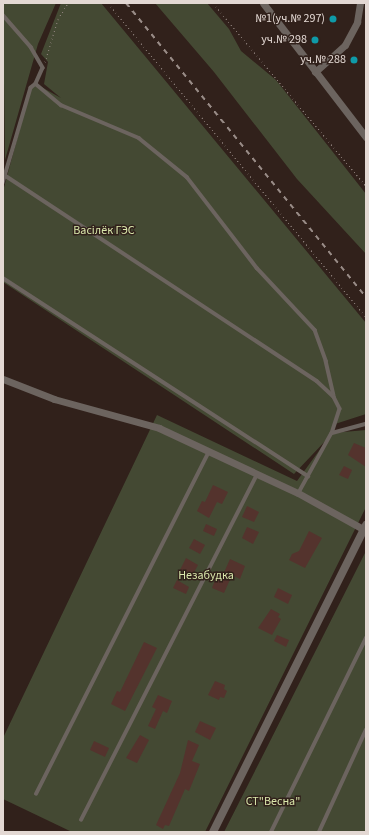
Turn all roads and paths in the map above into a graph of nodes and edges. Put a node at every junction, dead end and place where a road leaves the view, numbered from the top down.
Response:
1 (68, 3) edge
2 (108, 3) edge
3 (213, 3) edge
4 (360, 3) edge
5 (266, 4) edge
6 (3, 15) edge
7 (43, 68) junction
8 (315, 72) junction
9 (36, 84) junction
10 (365, 133) edge
11 (6, 176) junction
12 (3, 183) edge
13 (366, 186) edge
14 (3, 278) edge
15 (366, 316) edge
16 (3, 378) edge
17 (334, 397) junction
18 (366, 424) edge
19 (332, 433) junction
20 (209, 452) junction
21 (257, 474) junction
22 (308, 476) junction
23 (298, 493) junction
24 (365, 527) edge
25 (366, 638) edge
26 (366, 730) edge
27 (36, 794) dead end
28 (81, 820) dead end
29 (213, 832) edge
30 (271, 832) edge
31 (319, 832) edge

1 - 7 path
2 - 15 path
3 - 13 path
4 - 8 street
5 - 8 street
6 - 7 lane
7 - 9 lane
8 - 10 street
9 - 11 lane
9 - 17 lane
11 - 12 lane
11 - 17 lane
14 - 22 lane
16 - 20 street
17 - 19 lane
18 - 19 lane
19 - 22 lane
20 - 21 street
20 - 27 lane
21 - 23 street
21 - 28 lane
22 - 23 lane
23 - 24 street
24 - 29 street
25 - 30 lane
26 - 31 lane

